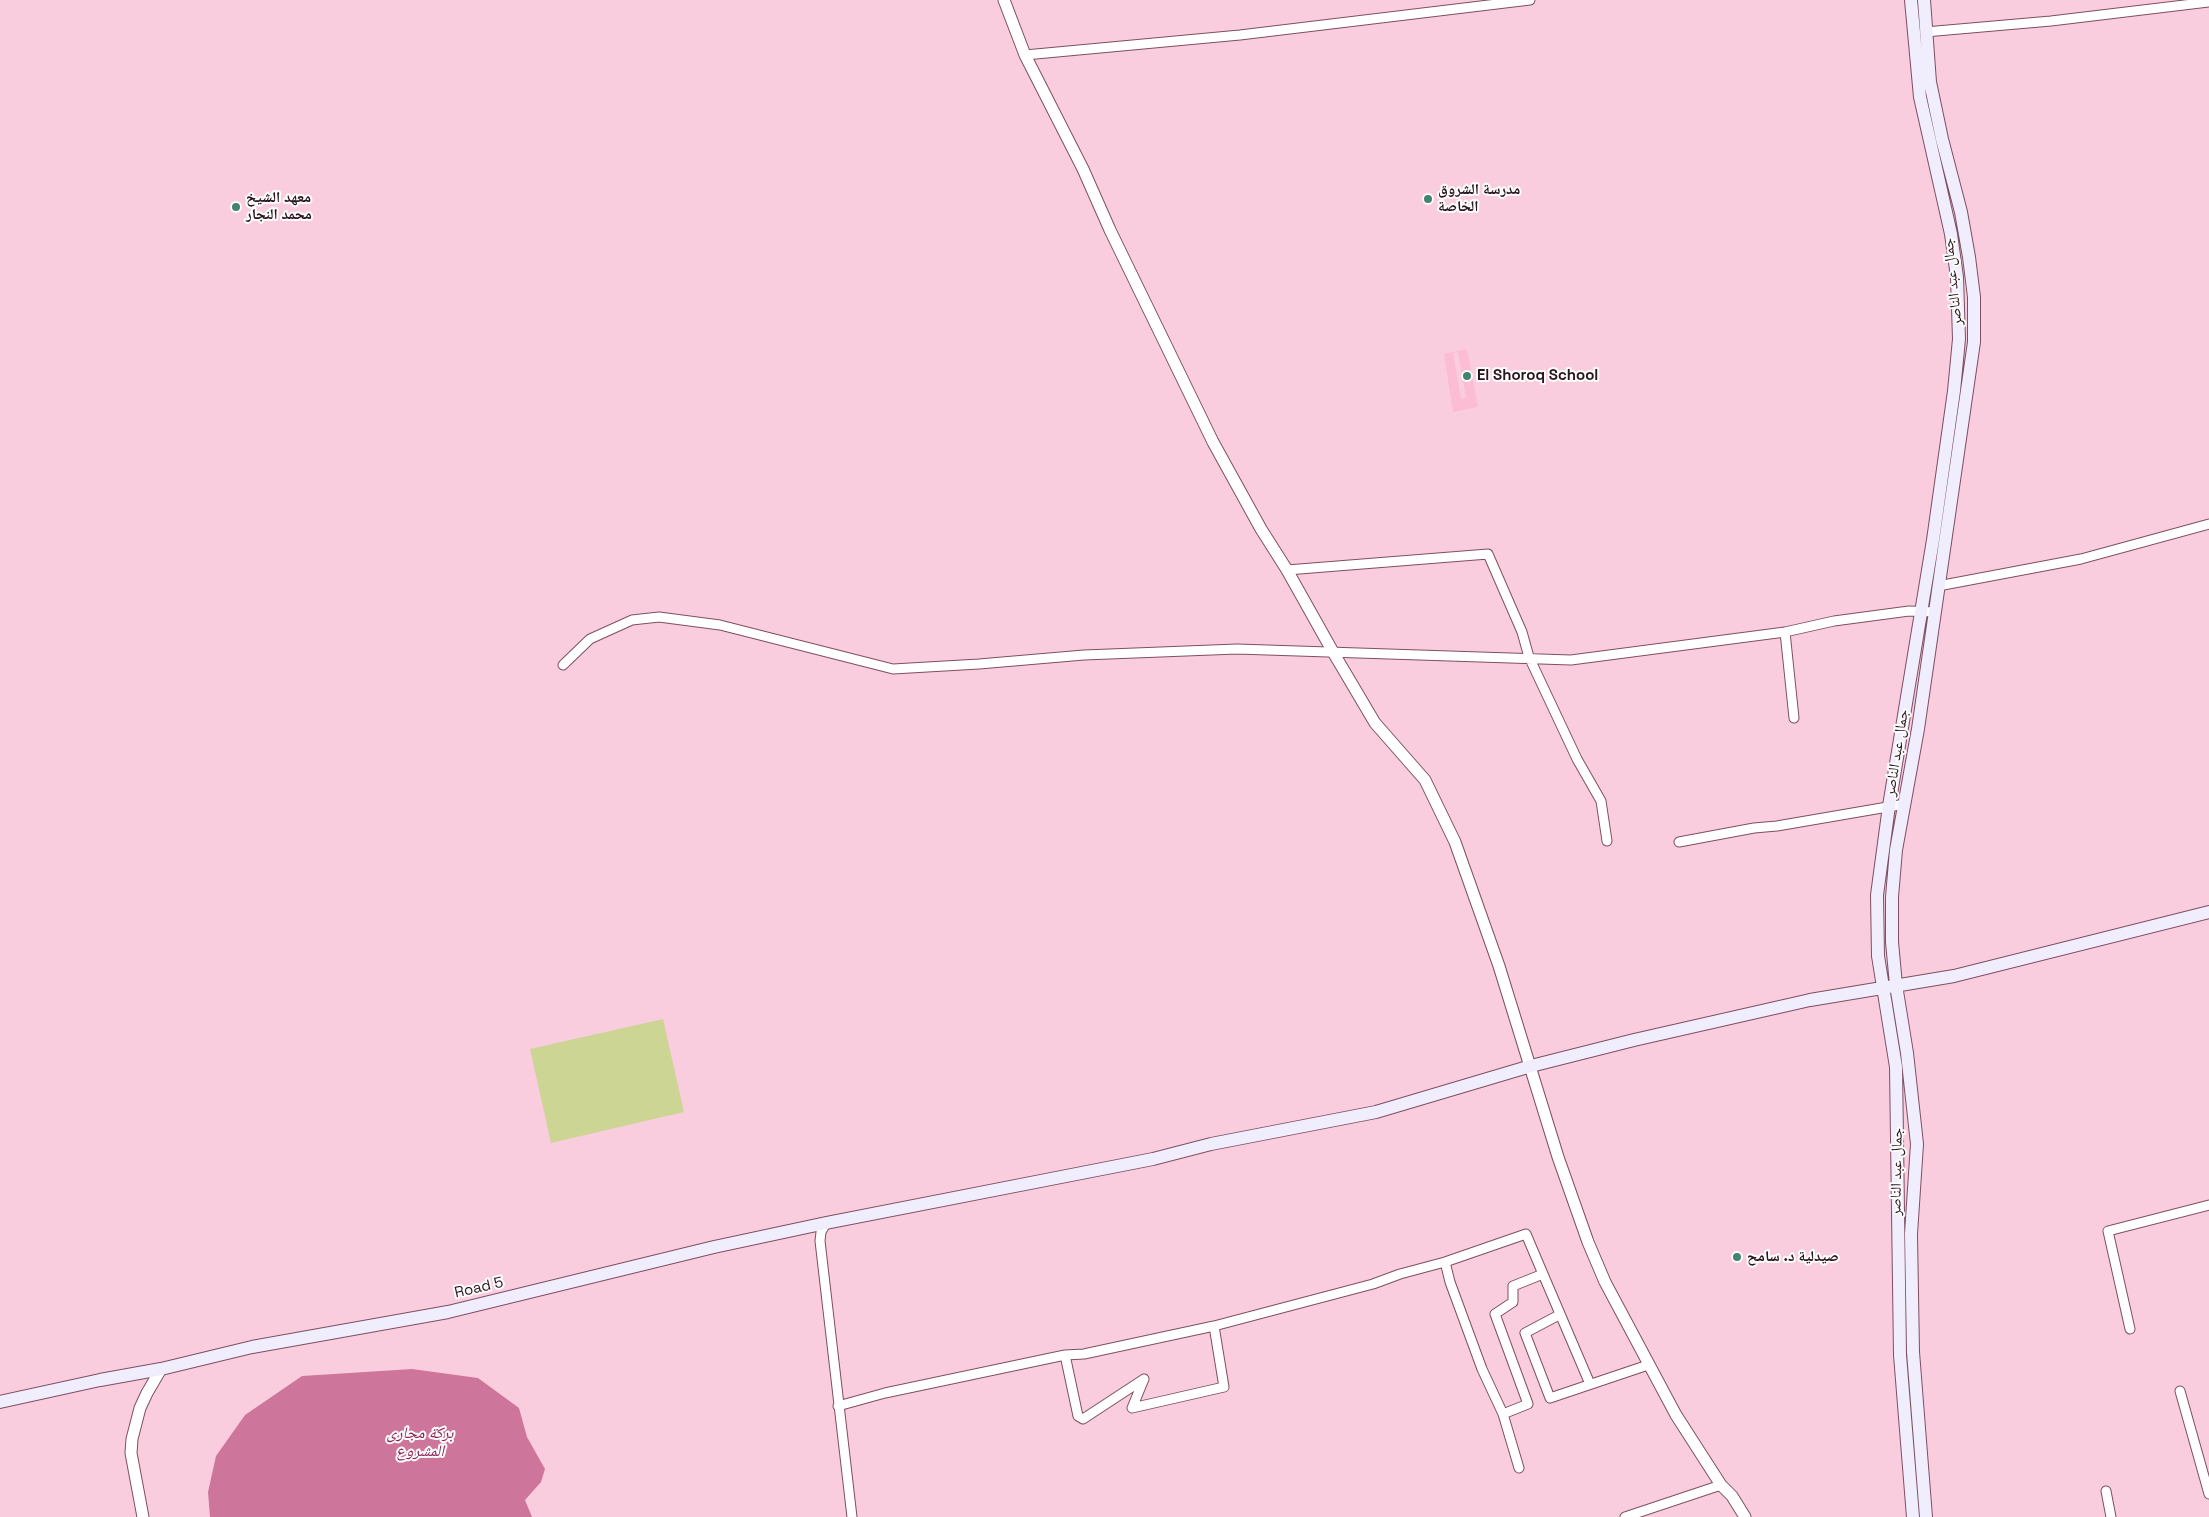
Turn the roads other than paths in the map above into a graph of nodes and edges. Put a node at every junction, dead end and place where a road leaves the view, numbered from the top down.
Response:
1 (1004, 0) edge
2 (1530, 0) edge
3 (1911, 0) edge
4 (1924, 0) edge
5 (2209, 2) edge
6 (1925, 32) junction
7 (1025, 55) junction
8 (2209, 524) edge
9 (1287, 570) junction
10 (1938, 586) junction
11 (1929, 612) junction
12 (1784, 632) junction
13 (1333, 652) junction
14 (1529, 657) junction
15 (563, 665) dead end
16 (1794, 718) dead end
17 (1905, 804) junction
18 (1889, 806) junction
19 (1607, 841) dead end
20 (1679, 842) dead end
21 (2209, 912) edge
22 (1896, 985) junction
23 (1882, 988) junction
24 (1531, 1066) junction
25 (2209, 1205) edge
26 (826, 1223) junction
27 (1445, 1262) junction
28 (1543, 1274) junction
29 (1560, 1315) junction
30 (1214, 1326) junction
31 (2130, 1330) dead end
32 (1065, 1355) junction
33 (1648, 1364) junction
34 (161, 1369) junction
35 (1590, 1384) junction
36 (2180, 1391) dead end
37 (0, 1402) edge
38 (838, 1406) junction
39 (1503, 1414) junction
40 (1519, 1468) dead end
41 (1721, 1485) junction
42 (2106, 1491) dead end
43 (2209, 1494) edge
44 (143, 1517) edge
45 (852, 1517) edge
46 (1625, 1517) edge
47 (1745, 1517) edge
48 (1913, 1517) edge
49 (1926, 1517) edge
50 (2111, 1517) edge

1 - 7 street
2 - 7 street
3 - 11 main road, جمال عبد الناصر
4 - 6 main road, جمال عبد الناصر
5 - 6 street
6 - 10 main road, جمال عبد الناصر
7 - 9 street
8 - 10 street
9 - 13 street
9 - 14 street
10 - 11 main road, جمال عبد الناصر
11 - 12 street
11 - 17 main road, جمال عبد الناصر
11 - 18 main road, جمال عبد الناصر
12 - 14 street
12 - 16 street
13 - 14 street
13 - 15 street
13 - 24 street
14 - 19 street
17 - 18 street
17 - 22 main road, جمال عبد الناصر
18 - 20 street
18 - 23 main road, جمال عبد الناصر
21 - 22 main road, Road 5
22 - 23 main road, Road 5
22 - 49 main road, جمال عبد الناصر
23 - 24 main road, Road 5
23 - 48 main road, جمال عبد الناصر
24 - 26 main road, Road 5
24 - 33 street
25 - 31 street
26 - 34 main road, Road 5
26 - 38 street
27 - 28 street
27 - 30 street
27 - 39 street
28 - 29 street
28 - 39 street
29 - 35 street
29 - 35 street
30 - 32 street
30 - 32 street
32 - 38 street
33 - 35 street
33 - 41 street
34 - 37 main road, Road 5
34 - 44 street
36 - 43 street
38 - 45 street
39 - 40 street
41 - 46 street
41 - 47 street
42 - 50 street

